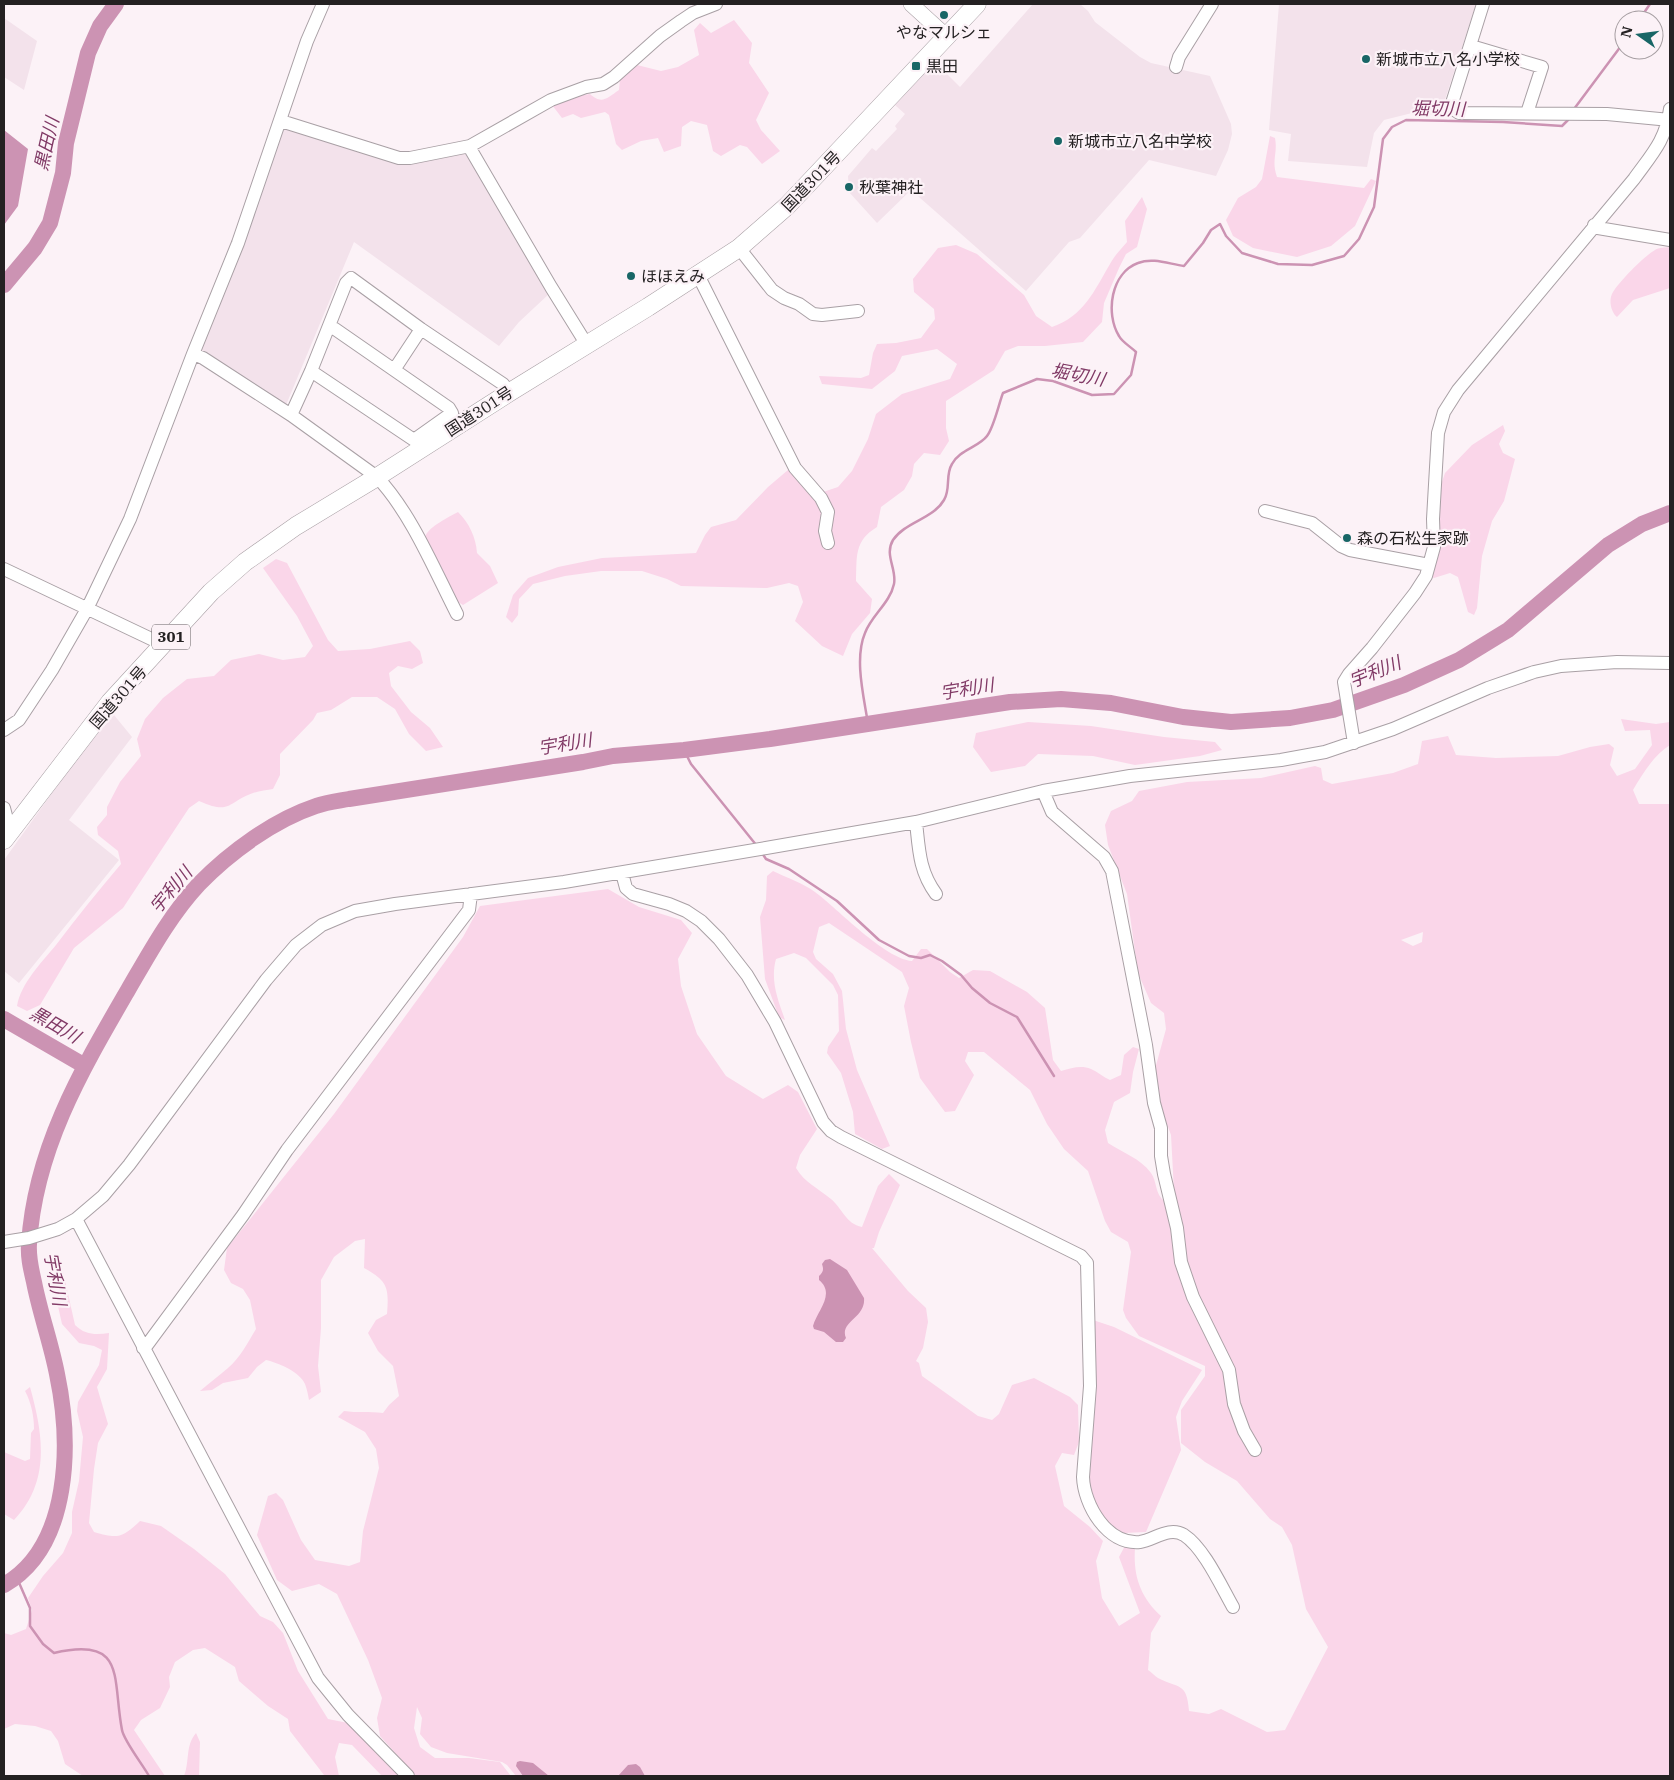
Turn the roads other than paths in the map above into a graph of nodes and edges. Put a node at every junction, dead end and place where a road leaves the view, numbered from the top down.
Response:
1 (323, 4) edge
2 (716, 4) edge
3 (911, 4) edge
4 (977, 4) edge
5 (1212, 4) edge
6 (1483, 4) edge
7 (946, 36) junction
8 (1471, 46) junction
9 (1176, 67) dead end
10 (1527, 113) junction
11 (1670, 116) edge
12 (281, 120) junction
13 (470, 146) junction
14 (1594, 225) junction
15 (1670, 240) edge
16 (739, 248) junction
17 (698, 275) junction
18 (858, 311) dead end
19 (329, 327) junction
20 (421, 329) junction
21 (587, 345) junction
22 (193, 354) junction
23 (394, 370) junction
24 (311, 371) junction
25 (510, 392) junction
26 (291, 415) junction
27 (377, 477) junction
28 (1265, 511) dead end
29 (828, 542) dead end
30 (1429, 565) junction
31 (4, 569) edge
32 (87, 609) junction
33 (457, 614) dead end
34 (164, 645) junction
35 (1670, 663) edge
36 (4, 730) edge
37 (1354, 743) junction
38 (1043, 790) junction
39 (4, 808) edge
40 (916, 822) junction
41 (7, 836) edge
42 (622, 873) junction
43 (471, 894) junction
44 (936, 894) dead end
45 (76, 1219) junction
46 (6, 1242) edge
47 (143, 1348) junction
48 (1255, 1450) dead end
49 (1234, 1606) dead end
50 (408, 1776) edge

1 - 12 street
2 - 13 street
3 - 7 main road
4 - 7 highway, 国道301号 / 301
5 - 9 street
6 - 8 street
7 - 16 highway, 国道301号 / 301
8 - 10 street
8 - 10 street
10 - 11 street
11 - 14 street
12 - 13 street
12 - 22 street
13 - 21 street
14 - 15 street
14 - 30 street
16 - 17 highway, 国道301号 / 301
16 - 18 street
17 - 21 highway, 国道301号 / 301
17 - 29 street
19 - 20 street
19 - 23 street
19 - 24 street
20 - 23 street
20 - 25 street
21 - 25 highway, 国道301号 / 301
22 - 26 street
22 - 32 street
23 - 24 street
24 - 26 street
25 - 27 highway, 国道301号 / 301
26 - 27 street
27 - 33 street
27 - 34 highway, 国道301号 / 301
28 - 30 street
30 - 37 street
31 - 32 street
32 - 34 street
32 - 36 street
34 - 41 highway, 国道301号 / 301
35 - 37 street
37 - 38 street
38 - 40 street
38 - 48 street
39 - 41 street
40 - 42 street
40 - 44 street
42 - 43 street
42 - 49 street
43 - 45 street
43 - 47 street
45 - 46 street
45 - 47 street
47 - 50 street

